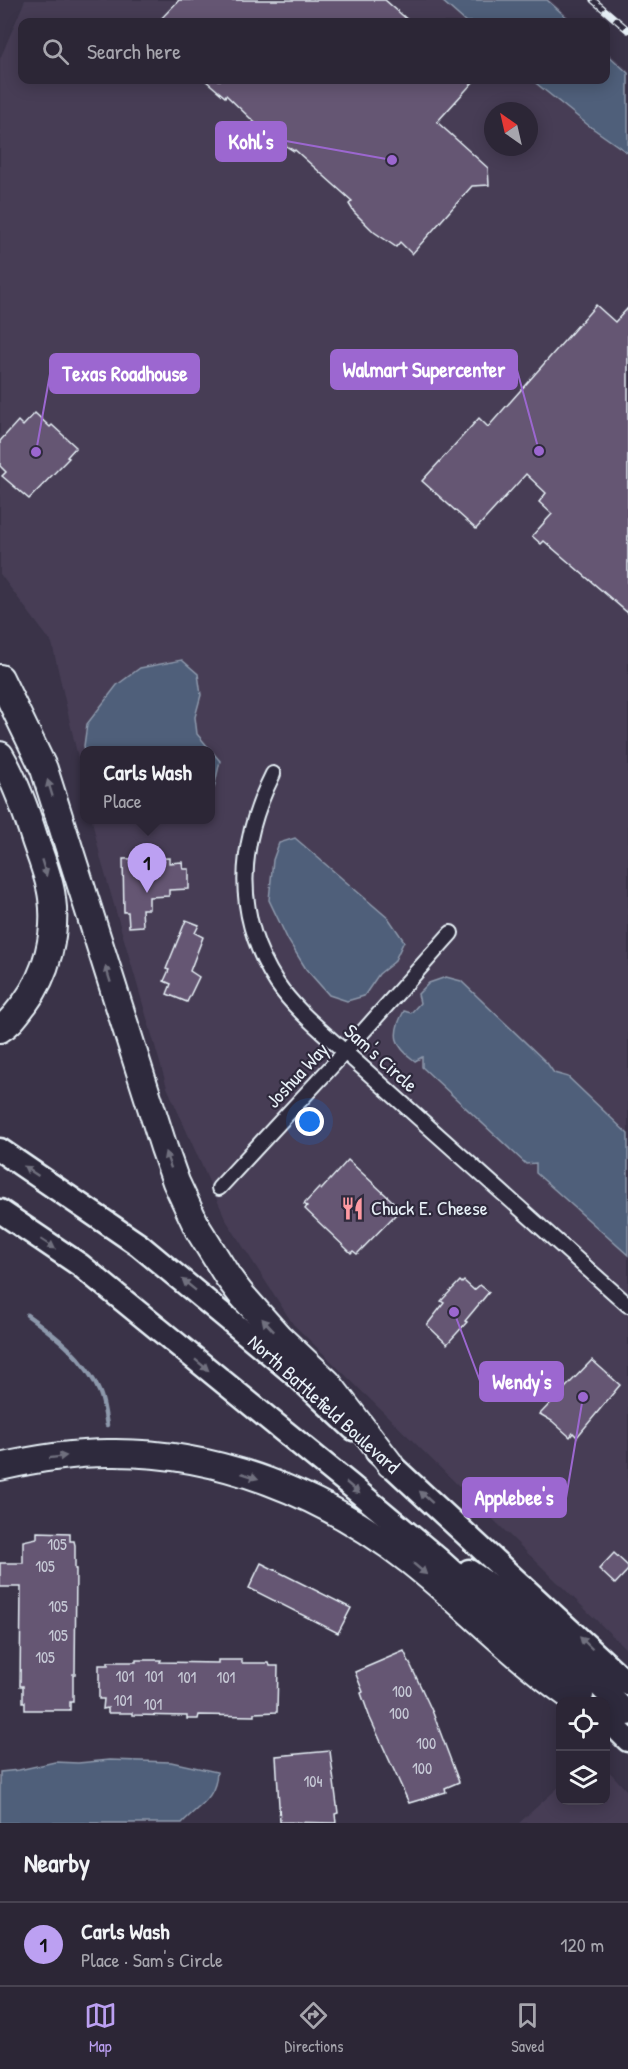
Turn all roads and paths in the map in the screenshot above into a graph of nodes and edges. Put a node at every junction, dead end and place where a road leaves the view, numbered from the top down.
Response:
1 (0, 678) edge
2 (0, 755) edge
3 (273, 774) dead end
4 (452, 933) dead end
5 (0, 1029) edge
6 (345, 1052) junction
7 (0, 1150) edge
8 (219, 1188) dead end
9 (0, 1211) edge
10 (628, 1305) edge
11 (390, 1464) junction
12 (0, 1467) edge
13 (437, 1558) junction
14 (628, 1684) edge
15 (573, 1697) edge
16 (585, 1697) edge
17 (628, 1714) edge
18 (610, 1722) edge
19 (628, 1740) edge

11 -> 1 highway
2 -> 5 highway
3 - 6 street, Sam's Circle
4 - 6 street, Joshua Way
6 - 8 street, Joshua Way
6 - 10 street, Sam's Circle
11 -> 7 main road, North Battlefield Boulevard
9 -> 13 main road
14 -> 11 main road, North Battlefield Boulevard
12 -> 15 highway
13 - 16 main road
13 - 17 main road
18 - 19 main road

